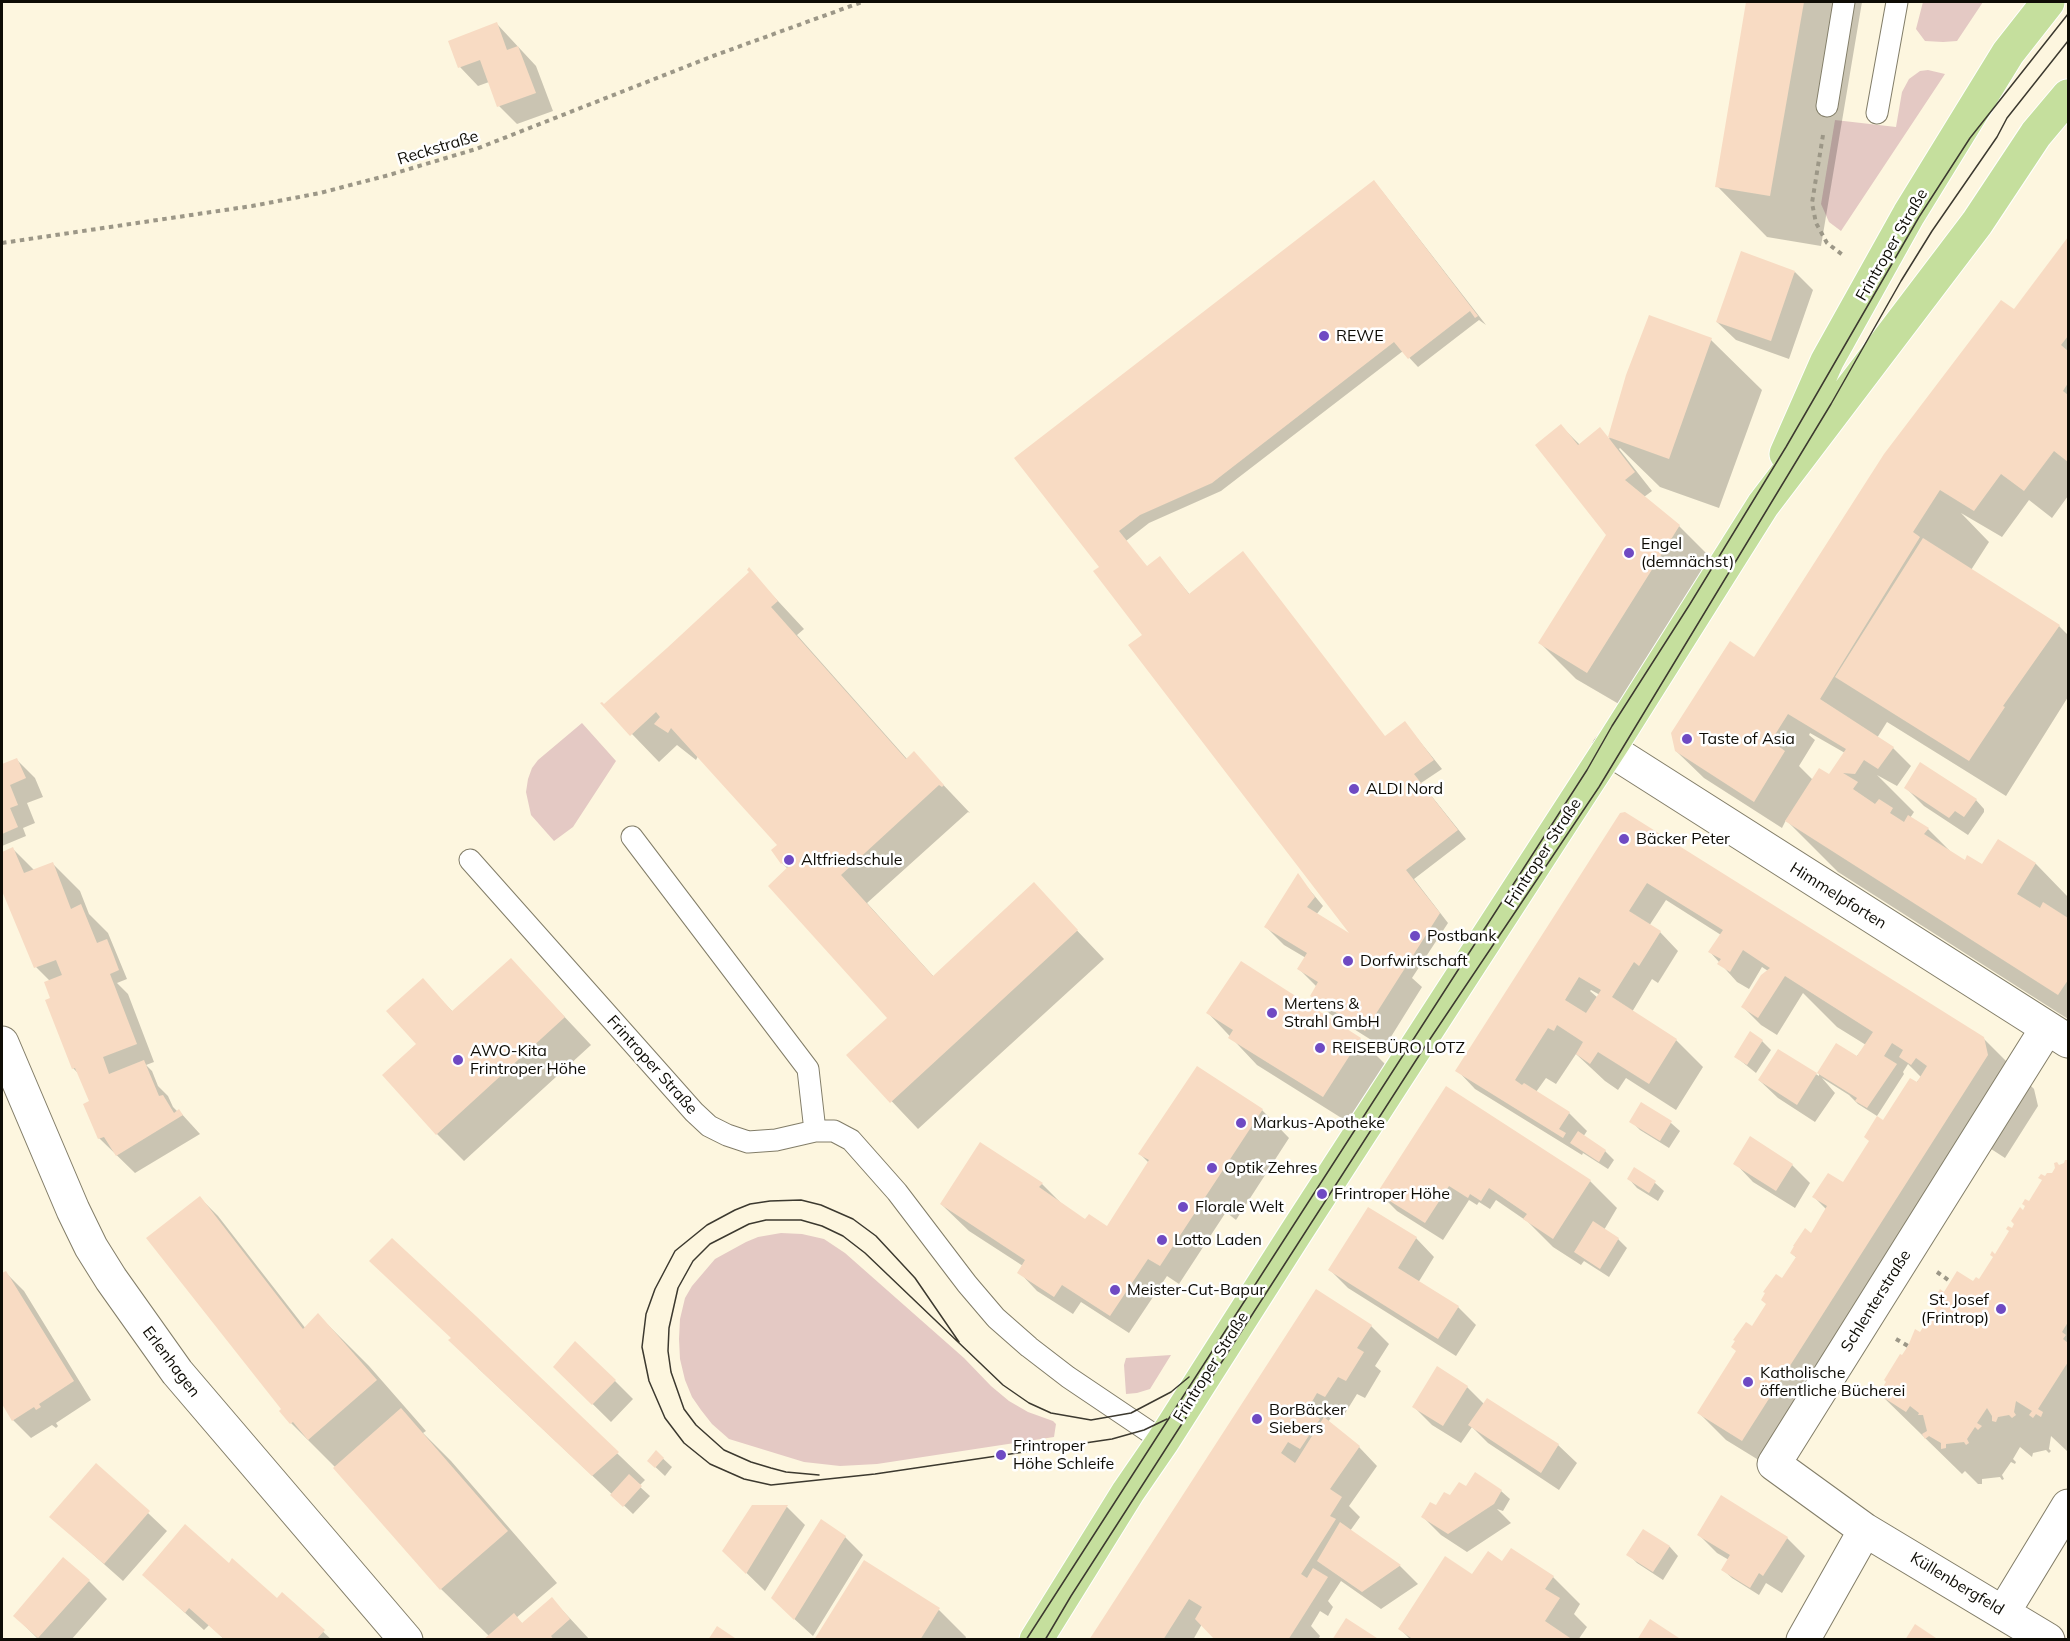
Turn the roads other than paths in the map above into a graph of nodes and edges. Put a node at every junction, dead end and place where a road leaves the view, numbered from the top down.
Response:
1 (1844, 2) edge
2 (1896, 2) edge
3 (2048, 2) edge
4 (2068, 96) edge
5 (1827, 106) road end
6 (1877, 113) dead end
7 (1763, 505) junction
8 (1609, 749) junction
9 (632, 837) dead end
10 (470, 860) dead end
11 (2058, 1034) edge
12 (2, 1043) edge
13 (815, 1131) junction
14 (1164, 1441) junction
15 (2068, 1506) edge
16 (1865, 1530) junction
17 (2003, 1612) junction
18 (406, 1640) edge
19 (1036, 1640) edge
20 (1803, 1640) edge
21 (2048, 1640) edge

1 - 5 lane
2 - 6 lane
3 - 7 main road, Frintroper Straße
4 - 7 main road, Frintroper Straße
7 - 8 main road, Frintroper Straße
8 - 11 street, Himmelpforten
8 - 14 main road, Frintroper Straße
9 - 13 lane
10 - 13 lane, Frintroper Straße
11 - 16 street, Schlenterstraße
12 - 18 street, Erlenhagen
13 - 14 lane, Frintroper Straße
14 - 19 main road, Frintroper Straße
15 - 17 street
16 - 17 street, Küllenbergfeld
16 - 20 street
17 - 21 street, Küllenbergfeld

